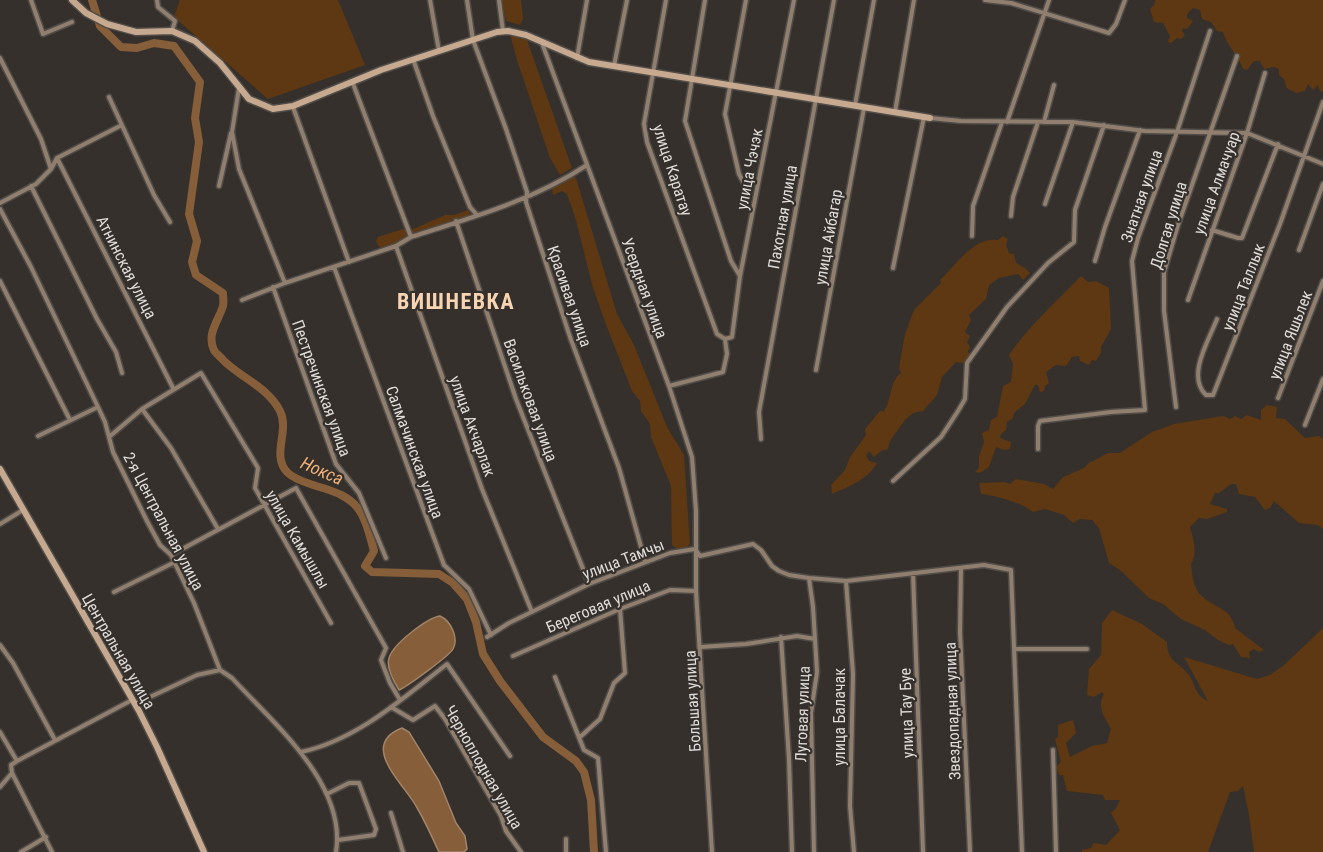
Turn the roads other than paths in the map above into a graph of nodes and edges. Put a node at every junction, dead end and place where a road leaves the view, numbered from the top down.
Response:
1 (31, 0) edge
2 (72, 0) edge
3 (157, 0) edge
4 (430, 0) edge
5 (467, 0) edge
6 (499, 0) edge
7 (587, 0) edge
8 (627, 0) edge
9 (666, 0) edge
10 (705, 0) edge
11 (746, 0) edge
12 (794, 0) edge
13 (834, 0) edge
14 (874, 0) edge
15 (914, 0) edge
16 (985, 0) edge
17 (1049, 0) edge
18 (1125, 0) edge
19 (1044, 13) junction
20 (72, 22) dead end
21 (172, 31) junction
22 (502, 31) junction
23 (1210, 31) dead end
24 (473, 40) junction
25 (541, 41) junction
26 (439, 51) junction
27 (1237, 56) dead end
28 (0, 58) edge
29 (577, 58) junction
30 (413, 59) junction
31 (614, 66) junction
32 (652, 73) junction
33 (1265, 73) dead end
34 (691, 78) junction
35 (352, 80) junction
36 (1054, 85) dead end
37 (731, 86) junction
38 (239, 88) junction
39 (776, 94) junction
40 (108, 97) dead end
41 (816, 99) junction
42 (1323, 102) edge
43 (855, 105) junction
44 (293, 106) junction
45 (864, 107) junction
46 (895, 112) junction
47 (927, 118) junction
48 (1004, 122) junction
49 (1041, 122) junction
50 (1073, 122) junction
51 (1104, 125) junction
52 (120, 126) junction
53 (1140, 130) junction
54 (1212, 131) junction
55 (232, 132) junction
56 (1177, 132) junction
57 (1247, 133) junction
58 (1278, 144) junction
59 (1303, 154) junction
60 (57, 158) junction
61 (1323, 164) edge
62 (587, 165) junction
63 (51, 170) junction
64 (1323, 184) edge
65 (31, 186) junction
66 (219, 186) dead end
67 (748, 192) dead end
68 (526, 198) junction
69 (0, 203) edge
70 (1045, 204) dead end
71 (0, 209) edge
72 (477, 215) junction
73 (2, 216) edge
74 (1011, 216) dead end
75 (456, 221) junction
76 (170, 222) dead end
77 (1212, 230) junction
78 (972, 236) dead end
79 (411, 237) junction
80 (396, 246) junction
81 (1299, 250) dead end
82 (1095, 261) dead end
83 (349, 262) junction
84 (334, 267) junction
85 (893, 268) dead end
86 (740, 276) junction
87 (0, 281) edge
88 (1323, 281) edge
89 (285, 283) junction
90 (273, 287) junction
91 (242, 300) dead end
92 (1188, 300) dead end
93 (1217, 319) dead end
94 (725, 339) junction
95 (816, 370) dead end
96 (122, 373) dead end
97 (1323, 379) edge
98 (669, 386) junction
99 (173, 388) junction
100 (1278, 398) dead end
101 (1176, 406) dead end
102 (98, 407) junction
103 (142, 409) junction
104 (70, 420) junction
105 (1305, 425) dead end
106 (38, 436) dead end
107 (109, 437) junction
108 (761, 439) dead end
109 (1038, 450) dead end
110 (0, 469) edge
111 (893, 481) dead end
112 (265, 505) junction
113 (22, 510) junction
114 (0, 524) edge
115 (218, 530) junction
116 (695, 549) junction
117 (171, 555) junction
118 (386, 558) dead end
119 (645, 561) junction
120 (175, 562) junction
121 (961, 568) junction
122 (914, 573) junction
123 (809, 578) junction
124 (846, 581) junction
125 (589, 584) junction
126 (696, 591) junction
127 (114, 592) dead end
128 (620, 609) junction
129 (532, 612) junction
130 (331, 622) dead end
131 (489, 636) joint
132 (780, 637) junction
133 (815, 639) junction
134 (0, 645) edge
135 (701, 647) junction
136 (1014, 649) junction
137 (1087, 649) dead end
138 (513, 656) dead end
139 (220, 670) junction
140 (555, 677) dead end
141 (400, 700) junction
142 (134, 702) junction
143 (391, 708) junction
144 (0, 732) edge
145 (580, 737) junction
146 (55, 740) junction
147 (1053, 750) dead end
148 (301, 752) junction
149 (510, 756) dead end
150 (17, 761) junction
151 (12, 773) junction
152 (0, 787) edge
153 (327, 794) junction
154 (391, 813) dead end
155 (46, 837) junction
156 (566, 839) dead end
157 (338, 840) junction
158 (21, 852) edge
159 (52, 852) edge
160 (204, 852) edge
161 (336, 852) edge
162 (403, 852) edge
163 (521, 852) edge
164 (566, 852) edge
165 (606, 852) edge
166 (712, 852) edge
167 (792, 852) edge
168 (814, 852) edge
169 (854, 852) edge
170 (923, 852) edge
171 (970, 852) edge
172 (1022, 852) edge
173 (1056, 852) edge

1 - 20 street
2 - 21 street
3 - 21 street
4 - 26 street
5 - 24 street, Красивая улица
6 - 22 street
7 - 29 street
8 - 31 street
9 - 32 street, улица Каратау
10 - 34 street
11 - 37 street
12 - 39 street, улица Чэчэк
13 - 41 street, Пахотная улица
14 - 43 street
15 - 46 street
16 - 19 street
17 - 19 street
18 - 19 street
19 - 48 street
21 - 38 street
22 - 24 street
22 - 25 street
23 - 56 street, Знатная улица
24 - 26 street
24 - 68 street, Красивая улица
25 - 29 street
25 - 62 street, Усердная улица
26 - 30 street
27 - 54 street, Долгая улица
28 - 63 street
29 - 31 street
30 - 35 street
30 - 72 street
31 - 32 street
32 - 34 street
32 - 94 street, улица Каратау
33 - 57 street, улица Алмачуар
34 - 37 street
34 - 86 street
35 - 44 street
35 - 79 street
36 - 49 street
37 - 39 street
37 - 67 street
38 - 44 street
38 - 55 street
39 - 41 street
39 - 86 street, улица Чэчэк
40 - 52 street
41 - 43 street
41 - 108 street, Пахотная улица
42 - 59 street, улица Таллык
43 - 45 street
44 - 83 street
45 - 46 street
45 - 95 street, улица Айбагар
46 - 47 street
47 - 48 street
47 - 85 street
48 - 49 street
48 - 78 street
49 - 50 street
49 - 74 street
50 - 51 street
50 - 70 street
51 - 53 street
51 - 111 street
52 - 60 street
52 - 76 street
53 - 56 street
53 - 82 street
54 - 56 street
54 - 57 street
54 - 101 street, Долгая улица
55 - 66 street
55 - 89 street
56 - 109 street, Знатная улица
57 - 58 street
57 - 77 street, улица Алмачуар
58 - 59 street
58 - 77 street
59 - 61 street
59 - 93 street, улица Таллык
60 - 63 street
60 - 99 street, Атнинская улица
62 - 68 street
62 - 98 street, Усердная улица
63 - 65 street
64 - 81 street
65 - 69 street
65 - 96 street
68 - 72 street
68 - 119 street, Красивая улица
71 - 73 street, 2-я Центральная улица
72 - 75 street
73 - 102 street, 2-я Центральная улица
75 - 79 street
75 - 125 street, Васильковая улица
77 - 92 street, улица Алмачуар
79 - 80 street
80 - 83 street
80 - 129 street, улица Акчарлак
83 - 84 street
84 - 89 street
84 - 131 street, Салмачинская улица
86 - 94 street, улица Чэчэк
87 - 104 street
88 - 100 street, улица Яшьлек
89 - 90 street
90 - 91 street
90 - 118 street, Пестречинская улица
94 - 98 street
97 - 105 street
98 - 116 street, Усердная улица
99 - 103 street
99 - 112 street, улица Камышлы
102 - 104 street
102 - 107 street, 2-я Центральная улица
103 - 107 street
103 - 115 street
104 - 106 street
107 - 117 street, 2-я Центральная улица
110 - 113 street, Центральная улица
112 - 115 street
112 - 130 street, улица Камышлы
112 - 141 street
113 - 114 street
113 - 142 street, Центральная улица
115 - 117 street
116 - 119 street, улица Тамчы
116 - 123 street, улица Тамчы
116 - 126 street, Большая улица
117 - 120 street, 2-я Центральная улица
119 - 125 street, улица Тамчы
120 - 127 street
120 - 139 street, 2-я Центральная улица
121 - 122 street, улица Тамчы
121 - 136 street, улица Тамчы
121 - 171 street, Звездопадная улица
122 - 124 street, улица Тамчы
122 - 170 street, улица Тау Буе
123 - 124 street, улица Тамчы
123 - 133 street, Луговая улица
124 - 169 street, улица Балачак
125 - 129 street, улица Тамчы
126 - 128 street, Береговая улица
126 - 135 street, Большая улица
128 - 138 street, Береговая улица
128 - 145 street
129 - 131 street, улица Тамчы
132 - 133 street
132 - 135 street
132 - 167 street, Луговая улица
133 - 168 street, Луговая улица
134 - 146 street
135 - 166 street, Большая улица
136 - 137 street
136 - 172 street
139 - 142 street
139 - 148 street, 2-я Центральная улица
140 - 145 street
141 - 143 street
141 - 149 street
142 - 146 street
142 - 160 street, Центральная улица
143 - 148 street
143 - 163 street, Черноплодная улица
144 - 150 street
145 - 165 street
146 - 150 street
147 - 173 street
148 - 153 street, 2-я Центральная улица
150 - 151 street
151 - 152 street
151 - 155 street
153 - 157 street, 2-я Центральная улица
153 - 157 street
154 - 162 street
155 - 158 street
155 - 159 street
156 - 164 street
157 - 161 street, 2-я Центральная улица

